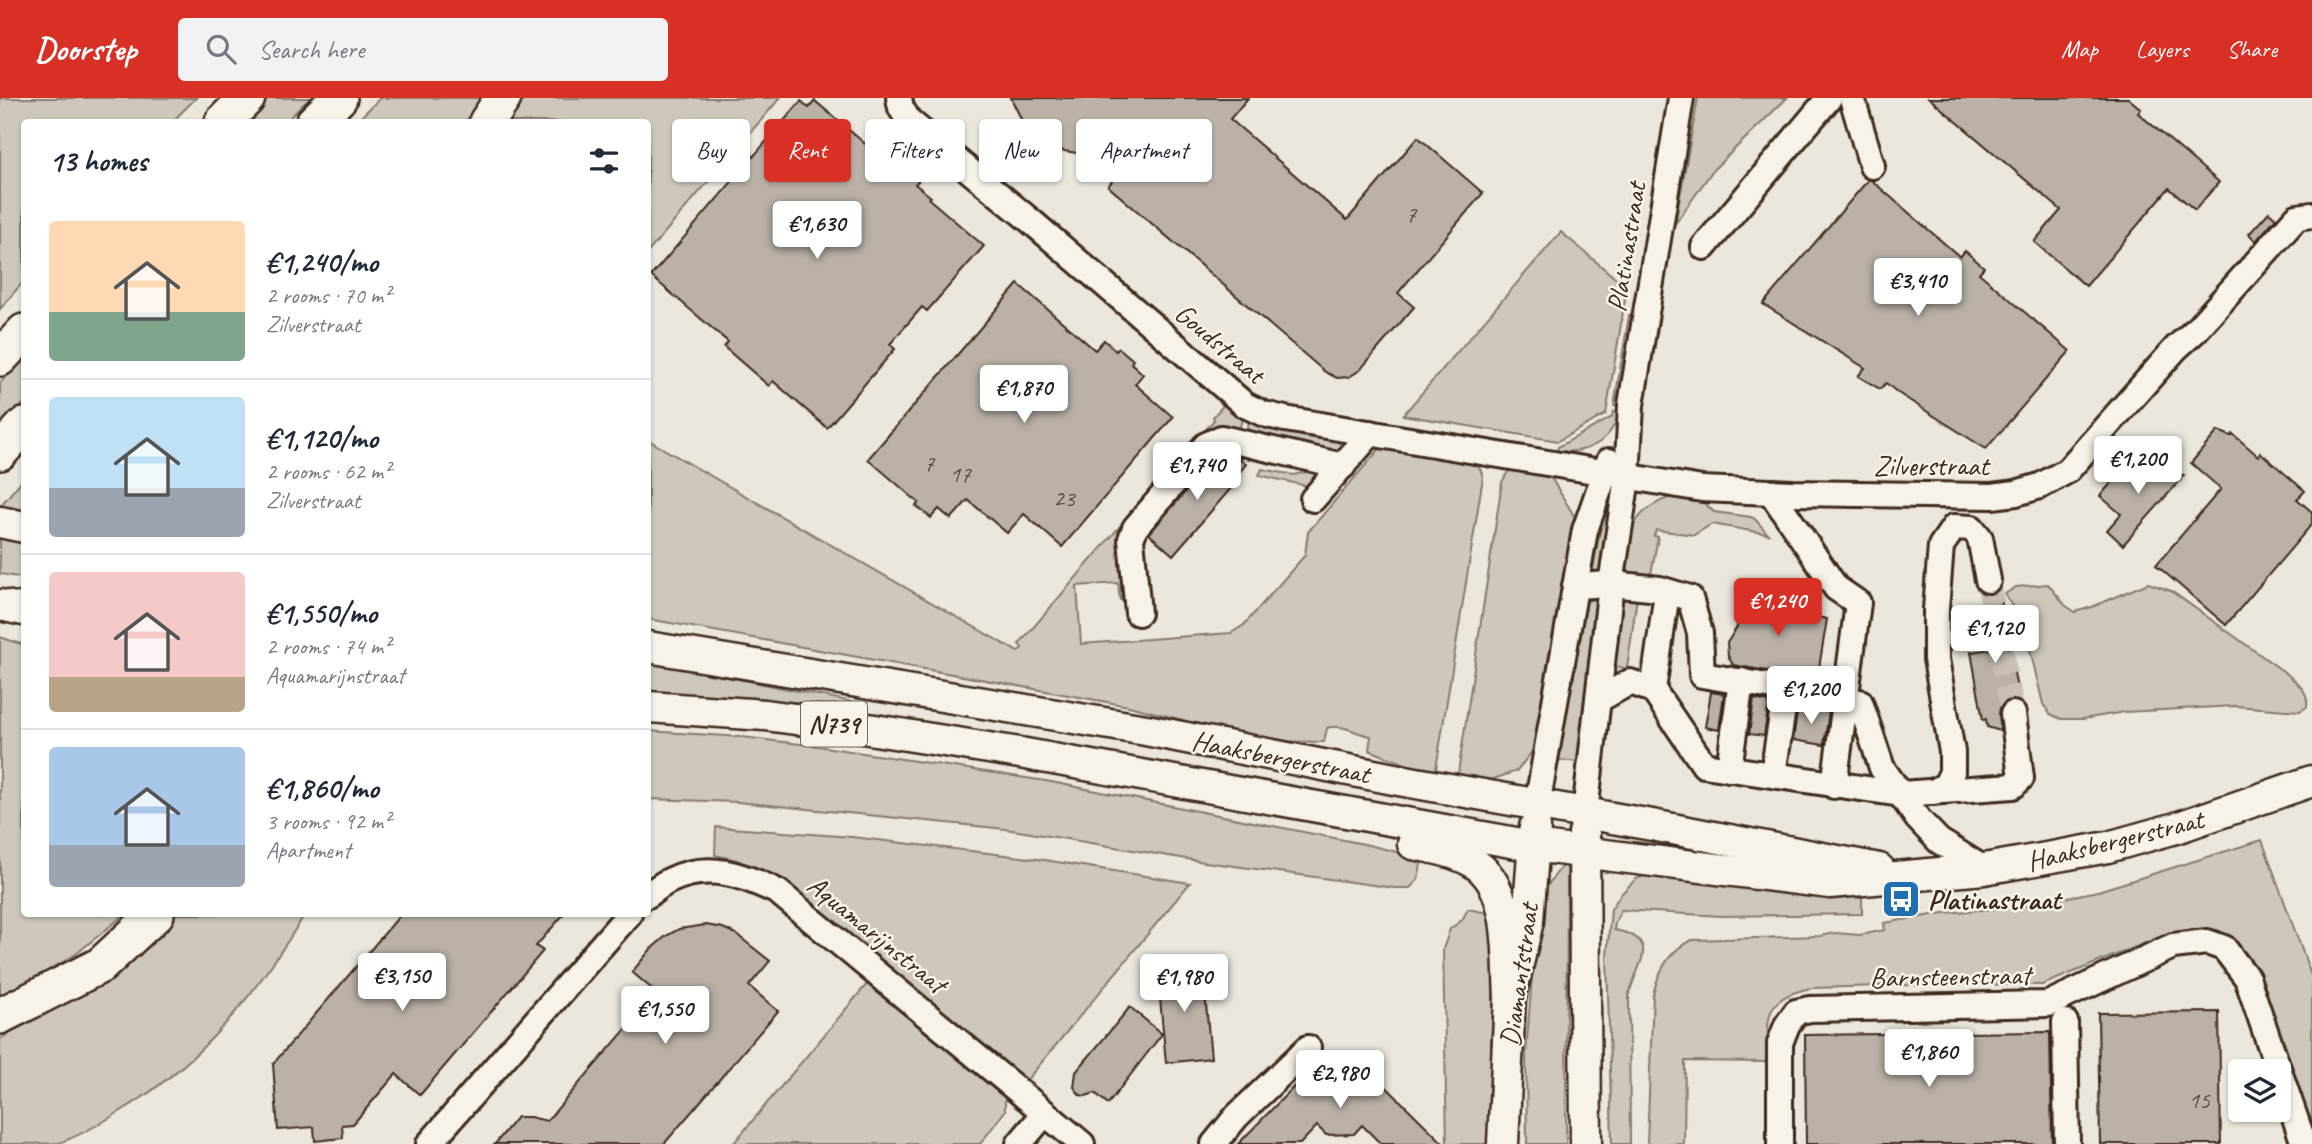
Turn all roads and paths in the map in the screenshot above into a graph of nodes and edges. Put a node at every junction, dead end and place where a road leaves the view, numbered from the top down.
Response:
1 (247, 98) edge
2 (339, 98) edge
3 (503, 98) edge
4 (899, 98) edge
5 (1681, 98) edge
6 (1829, 98) edge
7 (1852, 98) edge
8 (226, 119) edge
9 (317, 119) edge
10 (489, 119) edge
11 (1872, 166) dead end
12 (2312, 215) edge
13 (1704, 247) dead end
14 (21, 335) edge
15 (0, 358) edge
16 (21, 429) edge
17 (1371, 433) junction
18 (0, 452) edge
19 (1333, 464) junction
20 (1616, 476) junction
21 (1771, 492) junction
22 (1313, 499) dead end
23 (0, 522) edge
24 (21, 526) edge
25 (1988, 580) tunnel mouth
26 (1611, 584) junction
27 (1575, 586) junction
28 (1667, 592) junction
29 (0, 605) edge
30 (21, 609) edge
31 (1138, 613) dead end
32 (651, 647) edge
33 (1741, 681) junction
34 (1786, 689) junction
35 (1653, 690) junction
36 (1598, 700) junction
37 (1846, 700) junction
38 (651, 707) edge
39 (2013, 715) tunnel mouth
40 (1730, 769) junction
41 (1773, 774) junction
42 (2312, 781) edge
43 (1181, 782) junction
44 (1834, 786) junction
45 (1933, 792) junction
46 (1901, 794) junction
47 (1537, 806) junction
48 (1585, 813) junction
49 (1533, 846) junction
50 (1584, 851) junction
51 (1984, 869) junction
52 (1913, 875) junction
53 (651, 893) edge
54 (153, 917) edge
55 (626, 917) edge
56 (1510, 998) junction
57 (0, 1016) edge
58 (2065, 1022) dead end
59 (1308, 1048) dead end
60 (1045, 1113) junction
61 (429, 1144) edge
62 (1019, 1144) edge
63 (1082, 1144) edge
64 (1214, 1144) edge
65 (1503, 1144) edge
66 (1586, 1144) edge
67 (1780, 1144) edge
68 (2067, 1144) edge
69 (2306, 1144) edge

1 - 8 highway
2 - 9 highway
3 - 10 highway
4 - 17 street, Goudstraat
5 - 20 street, Platinastraat
6 - 13 street
7 - 11 street
12 - 21 street, Zilverstraat
14 - 15 highway
16 - 18 highway
17 - 19 street
17 - 20 street, Goudstraat
19 - 22 street
19 - 31 street
20 - 21 street, Zilverstraat
20 - 26 street, Platinastraat
20 - 27 street, Platinastraat
21 - 37 street
23 - 24 main road
25 - 45 street
26 - 27 street
26 - 28 street
26 - 36 street, Platinastraat
27 - 47 street, Platinastraat
28 - 33 street
28 - 35 street
29 - 30 main road
32 - 47 main road, Haaksbergerstraat / N739
33 - 34 street
33 - 40 street
34 - 37 street
34 - 41 street
35 - 36 street
35 - 40 street
36 - 48 street, Platinastraat
37 - 44 street
37 - 46 street
38 - 43 main road, Haaksbergerstraat / N739
39 - 45 street
40 - 41 street
41 - 44 street
42 - 51 main road, Haaksbergerstraat
43 - 49 main road, Haaksbergerstraat
43 - 56 main road
44 - 46 street
45 - 46 street
46 - 51 street
47 - 48 main road, Haaksbergerstraat
47 - 49 main road, Diamantstraat
48 - 50 main road, Diamantstraat
48 - 52 main road, Haaksbergerstraat
49 - 50 main road, Haaksbergerstraat
49 - 56 main road, Diamantstraat
50 - 52 main road, Haaksbergerstraat
50 - 66 main road, Diamantstraat
51 - 52 main road, Haaksbergerstraat
53 - 60 street, Aquamarijnstraat
54 - 57 highway
55 - 61 street
56 - 65 main road, Diamantstraat
58 - 68 street
59 - 64 street
60 - 62 street
60 - 63 street, Aquamarijnstraat
67 - 69 street, Barnsteenstraat

